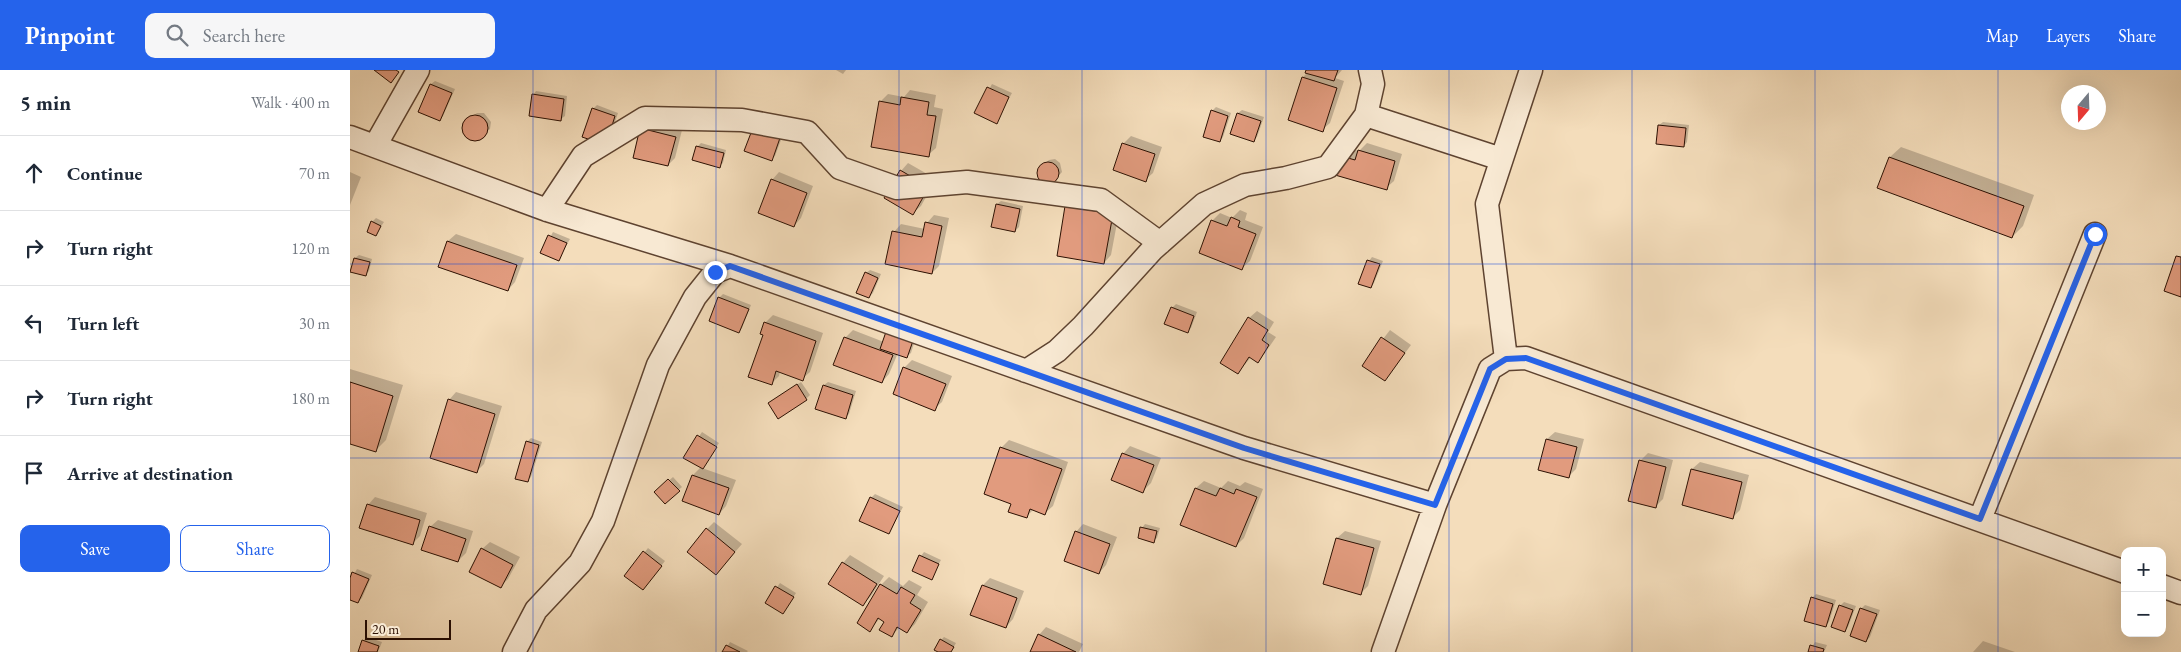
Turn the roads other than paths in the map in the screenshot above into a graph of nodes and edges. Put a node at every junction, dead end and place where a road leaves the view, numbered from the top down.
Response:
1 (418, 70) edge
2 (1370, 70) edge
3 (1531, 70) edge
4 (1366, 115) junction
5 (350, 137) edge
6 (375, 146) junction
7 (1501, 159) junction
8 (547, 210) junction
9 (2095, 234) dead end
10 (1160, 243) junction
11 (730, 266) junction
12 (1506, 359) junction
13 (1026, 371) junction
14 (1435, 505) junction
15 (1980, 519) junction
16 (2121, 571) edge
17 (2166, 587) edge
18 (2181, 593) edge
19 (514, 652) edge
20 (1383, 652) edge

1 - 6 street
2 - 4 street
3 - 7 street
4 - 7 street
4 - 10 street
5 - 6 street
6 - 8 street
7 - 12 street
8 - 10 street
8 - 11 street
9 - 15 street
10 - 13 street
11 - 13 street
11 - 19 street
12 - 14 street
12 - 15 street
13 - 14 street
14 - 20 street
15 - 16 street
17 - 18 street

